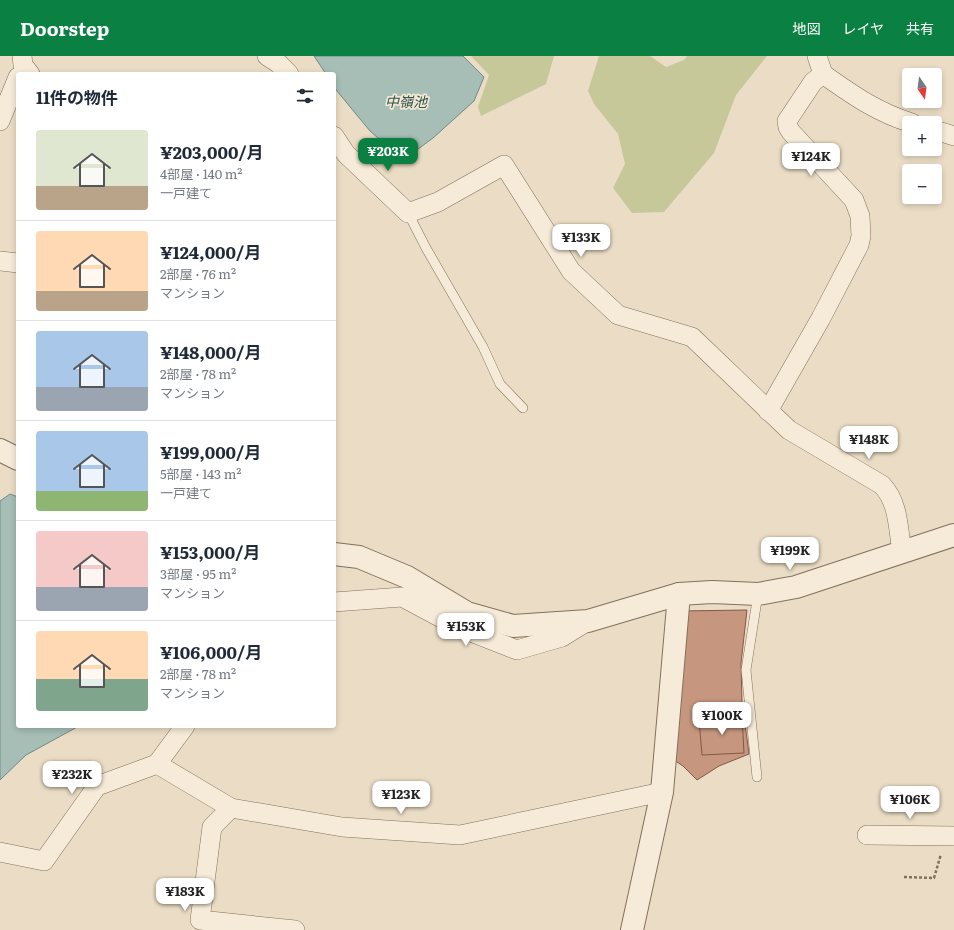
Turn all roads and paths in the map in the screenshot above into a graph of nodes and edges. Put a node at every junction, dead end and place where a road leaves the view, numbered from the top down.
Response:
1 (267, 56) edge
2 (817, 56) edge
3 (286, 72) edge
4 (824, 74) junction
5 (16, 83) edge
6 (902, 120) edge
7 (0, 121) edge
8 (942, 132) edge
9 (954, 136) edge
10 (336, 139) edge
11 (408, 213) junction
12 (0, 261) edge
13 (16, 263) edge
14 (523, 408) dead end
15 (768, 410) junction
16 (0, 450) edge
17 (16, 459) edge
18 (954, 535) edge
19 (902, 552) junction
20 (336, 554) edge
21 (679, 594) junction
22 (758, 594) junction
23 (336, 602) edge
24 (588, 621) junction
25 (184, 728) edge
26 (157, 764) junction
27 (757, 777) dead end
28 (662, 792) junction
29 (231, 808) junction
30 (867, 835) dead end
31 (950, 836) edge
32 (0, 852) edge
33 (904, 877) dead end
34 (295, 930) edge
35 (632, 930) edge

1 - 3 street
2 - 4 street
4 - 6 street
4 - 15 street
5 - 7 street
8 - 9 street
10 - 11 street
11 - 14 lane
11 - 15 street
12 - 13 street
15 - 19 street
16 - 17 street
18 - 19 street
19 - 22 street
20 - 24 street
21 - 22 street
21 - 24 street
21 - 28 street
22 - 27 lane
23 - 24 street
25 - 26 street
26 - 29 street
26 - 32 street
28 - 29 street
28 - 35 street
29 - 34 street
30 - 31 street
31 - 33 path

